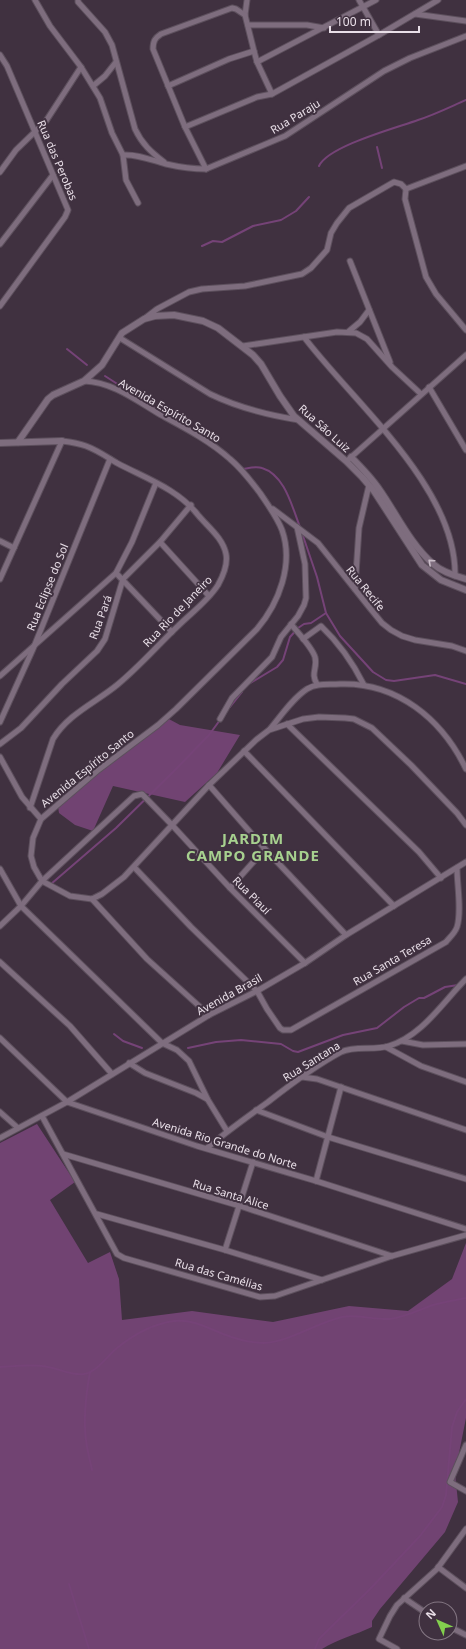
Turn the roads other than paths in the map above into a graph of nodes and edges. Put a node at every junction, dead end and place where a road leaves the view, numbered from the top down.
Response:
1 (35, 0) edge
2 (247, 0) edge
3 (359, 0) edge
4 (376, 0) edge
5 (438, 0) edge
6 (77, 1) edge
7 (363, 7) junction
8 (415, 14) junction
9 (245, 15) junction
10 (466, 21) edge
11 (248, 25) junction
12 (324, 28) junction
13 (379, 35) junction
14 (466, 36) edge
15 (254, 51) junction
16 (0, 55) edge
17 (116, 62) junction
18 (257, 62) junction
19 (81, 67) junction
20 (92, 86) junction
21 (168, 86) junction
22 (272, 94) junction
23 (185, 127) junction
24 (34, 132) junction
25 (123, 155) junction
26 (166, 164) junction
27 (466, 166) edge
28 (206, 169) junction
29 (0, 172) edge
30 (53, 175) junction
31 (406, 189) junction
32 (138, 203) dead end
33 (0, 244) edge
34 (350, 260) dead end
35 (0, 306) edge
36 (369, 310) junction
37 (144, 319) junction
38 (466, 330) edge
39 (348, 332) junction
40 (304, 337) junction
41 (120, 338) junction
42 (243, 346) junction
43 (466, 355) edge
44 (392, 367) junction
45 (84, 381) junction
46 (428, 388) junction
47 (421, 394) junction
48 (299, 420) junction
49 (383, 427) junction
50 (62, 441) junction
51 (18, 442) junction
52 (0, 443) edge
53 (466, 450) edge
54 (110, 459) junction
55 (348, 459) junction
56 (156, 483) junction
57 (369, 485) junction
58 (191, 506) junction
59 (269, 506) junction
60 (296, 527) junction
61 (0, 541) edge
62 (160, 542) junction
63 (14, 548) junction
64 (116, 573) junction
65 (455, 576) junction
66 (0, 579) edge
67 (123, 579) junction
68 (466, 579) edge
69 (355, 589) junction
70 (466, 590) edge
71 (209, 596) junction
72 (291, 624) junction
73 (172, 632) junction
74 (303, 639) junction
75 (32, 649) junction
76 (466, 651) edge
77 (0, 676) edge
78 (317, 684) junction
79 (364, 685) junction
80 (220, 718) dead end
81 (0, 722) edge
82 (287, 724) junction
83 (269, 730) junction
84 (0, 744) edge
85 (244, 751) junction
86 (0, 757) edge
87 (466, 769) edge
88 (209, 785) junction
89 (30, 808) junction
90 (41, 819) junction
91 (172, 824) junction
92 (466, 825) edge
93 (265, 849) junction
94 (466, 862) edge
95 (134, 867) junction
96 (457, 868) junction
97 (0, 869) edge
98 (441, 878) junction
99 (42, 881) junction
100 (230, 888) junction
101 (92, 899) junction
102 (21, 906) junction
103 (394, 906) junction
104 (0, 926) edge
105 (346, 935) junction
106 (0, 962) edge
107 (305, 963) junction
108 (466, 979) edge
109 (257, 990) junction
110 (209, 1015) junction
111 (0, 1038) edge
112 (402, 1041) junction
113 (162, 1043) junction
114 (466, 1044) edge
115 (386, 1047) junction
116 (128, 1063) junction
117 (112, 1074) junction
118 (302, 1077) junction
119 (466, 1082) edge
120 (342, 1087) junction
121 (208, 1100) junction
122 (67, 1102) junction
123 (256, 1110) junction
124 (0, 1112) edge
125 (42, 1116) junction
126 (18, 1128) junction
127 (466, 1130) edge
128 (227, 1131) junction
129 (328, 1137) junction
130 (0, 1138) edge
131 (207, 1148) junction
132 (63, 1154) junction
133 (253, 1162) junction
134 (466, 1179) edge
135 (316, 1181) junction
136 (240, 1206) junction
137 (97, 1214) junction
138 (466, 1229) edge
139 (466, 1235) edge
140 (225, 1250) junction
141 (392, 1256) junction
142 (323, 1280) junction
143 (466, 1445) edge
144 (466, 1491) edge
145 (466, 1529) edge
146 (464, 1536) edge
147 (438, 1567) junction
148 (466, 1588) edge
149 (404, 1598) junction
150 (418, 1608) edge
151 (397, 1649) edge

1 - 19 street
2 - 9 street
3 - 7 street
4 - 7 street
5 - 8 street
6 - 17 street
7 - 12 street
7 - 13 street
8 - 10 street
8 - 13 street
9 - 11 street
9 - 21 street
11 - 12 street
11 - 15 street
12 - 18 street
13 - 22 street
14 - 28 street, Rua Paraju
15 - 18 street
15 - 21 street
16 - 24 street, Rua das Perobas
17 - 20 street
17 - 26 street
18 - 22 street
19 - 20 street
19 - 24 street
20 - 25 street
21 - 23 street
22 - 23 street
23 - 28 street
24 - 29 street
24 - 30 street, Rua das Perobas
25 - 26 street, Rua Paraju
25 - 32 street
26 - 28 street, Rua Paraju
27 - 31 street
30 - 33 street
30 - 35 street, Rua das Perobas
31 - 37 street
31 - 38 street
34 - 36 street
36 - 39 street
36 - 44 street
37 - 41 street, Rua São Luiz
37 - 42 street, Rua São Luiz
39 - 40 street
39 - 44 street
40 - 42 street
40 - 49 street
41 - 45 street, Rua São Luiz
41 - 48 street
42 - 48 street, Rua São Luiz
43 - 46 street
44 - 47 street
45 - 51 street
45 - 59 street, Avenida Espírito Santo
46 - 47 street
46 - 53 street
47 - 49 street
48 - 55 street, Rua São Luiz
49 - 55 street
49 - 65 street
50 - 51 street, Rua Rio de Janeiro
50 - 54 street, Rua Rio de Janeiro
50 - 63 street
51 - 52 street, Rua Rio de Janeiro
54 - 56 street, Rua Rio de Janeiro
54 - 75 street, Rua Eclipse do Sol
55 - 57 street, Rua São Luiz
65 -> 55 street, Rua São Luiz
56 - 58 street, Rua Rio de Janeiro
56 - 64 street
57 - 69 street
57 - 70 street, Rua São Luiz
58 - 62 street, Rua Pará
58 - 71 street, Rua Rio de Janeiro
59 - 60 street, Rua Recife
59 - 90 street, Avenida Espírito Santo
60 - 69 street, Rua Recife
60 - 72 street
61 - 63 street
62 - 67 street, Rua Pará
62 - 71 street
63 - 66 street
64 - 67 street
64 - 75 street
65 - 68 street, Rua São Luiz
67 - 73 street
67 - 84 street, Rua Pará
69 - 76 street, Rua Recife
71 - 73 street, Rua Rio de Janeiro
72 - 74 street
72 - 80 street
73 - 89 street, Rua Rio de Janeiro
74 - 78 street
74 - 79 street
75 - 77 street
75 - 81 street, Rua Eclipse do Sol
78 - 79 street
78 - 83 street
79 - 87 street
82 - 83 street
82 - 92 street
82 - 98 street
83 - 85 street
85 - 88 street
85 - 103 street
86 - 89 street
88 - 91 street
88 - 93 street
89 - 90 street
90 - 99 street, Avenida Espírito Santo
91 - 95 street
91 - 99 street, Rua Piauí
91 - 100 street, Rua Piauí
93 - 100 street
93 - 105 street
94 - 96 street, Avenida Brasil
95 - 101 street
95 - 109 street
96 - 98 street, Avenida Brasil
96 - 109 street, Rua Santa Teresa
97 - 102 street
98 - 103 street, Avenida Brasil
99 - 101 street
99 - 102 street
100 - 107 street, Rua Piauí
101 - 110 street
102 - 104 street
102 - 113 street
103 - 105 street, Avenida Brasil
105 - 107 street, Avenida Brasil
106 - 117 street
107 - 109 street, Avenida Brasil
108 - 112 street, Rua Santana
109 - 110 street, Avenida Brasil
110 - 113 street, Avenida Brasil
111 - 122 street, Avenida Rio Grande do Norte
112 - 114 street
112 - 115 street, Rua Santana
113 - 116 street, Avenida Brasil
113 - 121 street
115 - 118 street, Rua Santana
115 - 119 street
116 - 117 street, Avenida Brasil
116 - 121 street
117 - 122 street, Avenida Brasil
118 - 120 street
118 - 123 street, Rua Santana
120 - 127 street
120 - 129 street
121 - 128 street
122 - 125 street, Avenida Brasil
122 - 131 street, Avenida Rio Grande do Norte
123 - 128 street, Rua Santana
123 - 129 street
124 - 126 street
125 - 126 street, Avenida Brasil
125 - 132 street, Rua das Camélias
126 - 130 street, Avenida Brasil
128 - 131 street, Rua Santana
129 - 134 street
129 - 135 street
131 - 133 street, Avenida Rio Grande do Norte
132 - 136 street, Rua Santa Alice
132 - 137 street, Rua das Camélias
133 - 135 street, Avenida Rio Grande do Norte
133 - 136 street
135 - 138 street, Avenida Rio Grande do Norte
136 - 140 street
136 - 141 street, Rua Santa Alice
137 - 140 street
137 - 142 street, Rua das Camélias
139 - 141 street, Rua das Camélias
140 - 142 street
141 - 142 street, Rua das Camélias
143 - 144 street
145 - 146 street
146 - 147 street
147 - 148 street
147 - 149 street
149 - 150 street
149 - 151 street

